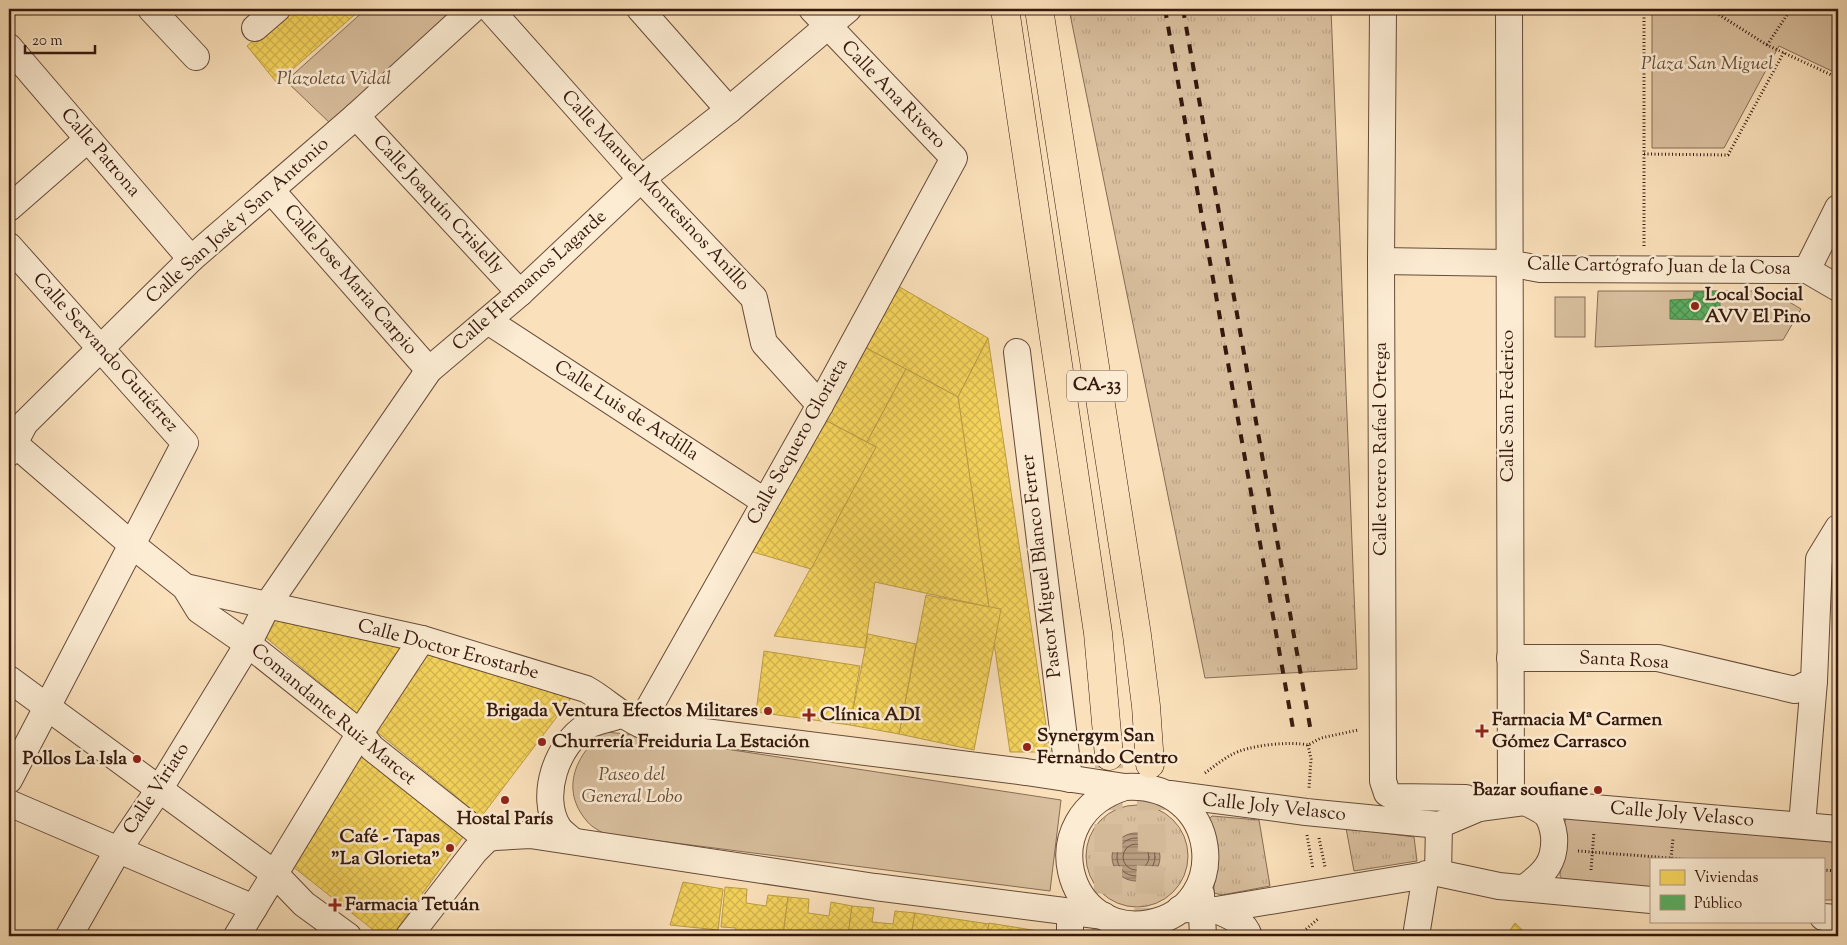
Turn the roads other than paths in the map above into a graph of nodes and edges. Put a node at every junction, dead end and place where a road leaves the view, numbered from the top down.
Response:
1 (151, 9) edge
2 (277, 9) edge
3 (473, 9) edge
4 (490, 9) edge
5 (640, 9) edge
6 (848, 9) edge
7 (1005, 9) edge
8 (1039, 9) edge
9 (1383, 9) edge
10 (1509, 9) edge
11 (820, 18) edge
12 (255, 28) dead end
13 (9, 47) edge
14 (196, 57) dead end
15 (729, 110) junction
16 (356, 116) junction
17 (88, 138) junction
18 (954, 158) joint
19 (641, 180) junction
20 (271, 190) junction
21 (9, 208) edge
22 (1838, 208) edge
23 (9, 246) edge
24 (191, 259) junction
25 (1381, 261) junction
26 (1508, 263) junction
27 (1807, 270) junction
28 (1838, 288) edge
29 (520, 294) junction
30 (488, 321) junction
31 (100, 347) junction
32 (1017, 352) dead end
33 (430, 370) junction
34 (820, 405) junction
35 (10, 445) edge
36 (764, 501) junction
37 (1838, 528) edge
38 (131, 544) junction
39 (185, 587) junction
40 (268, 604) junction
41 (422, 639) junction
42 (248, 644) junction
43 (1510, 658) junction
44 (9, 679) edge
45 (1805, 686) junction
46 (48, 707) junction
47 (630, 720) junction
48 (360, 733) junction
49 (1109, 756) tunnel mouth
50 (1150, 764) tunnel mouth
51 (1069, 779) junction
52 (9, 780) edge
53 (1125, 787) junction
54 (160, 788) junction
55 (1170, 794) junction
56 (1518, 802) junction
57 (9, 803) edge
58 (1479, 808) junction
59 (1439, 825) junction
60 (1802, 825) junction
61 (1838, 829) edge
62 (487, 839) junction
63 (572, 840) junction
64 (118, 850) junction
65 (1432, 873) junction
66 (275, 874) junction
67 (1524, 888) junction
68 (1650, 900) edge
69 (254, 908) junction
70 (1104, 916) junction
71 (1186, 917) edge
72 (1824, 917) edge
73 (1838, 918) edge
74 (1070, 924) edge
75 (70, 936) edge
76 (237, 936) edge
77 (348, 936) edge
78 (408, 936) edge
79 (1203, 936) edge
80 (1249, 936) edge
81 (1416, 936) edge

1 - 14 street
2 - 12 street
3 - 16 street, Calle San José y San Antonio
4 - 19 street, Calle Manuel Montesinos Anillo
5 - 15 street
6 - 11 street, Calle Hermanos Lagarde
7 - 49 highway, CA-33
8 - 50 highway, CA-33
9 - 25 street, Calle torero Rafael Ortega
10 - 26 street, Calle San Federico
11 - 15 street, Calle Hermanos Lagarde
11 - 18 street, Calle Ana Rivero
13 - 17 street, Calle Patrona
15 - 19 street, Calle Hermanos Lagarde
16 - 20 street, Calle San José y San Antonio
16 - 29 street, Calle Joaquín Crislelly
17 - 21 street
17 - 24 street, Calle Patrona
18 - 34 street, Calle Sequero Glorieta
19 - 29 street, Calle Hermanos Lagarde
19 - 34 street, Calle Manuel Montesinos Anillo
20 - 24 street, Calle San José y San Antonio
20 - 33 street, Calle Jose Maria Carpio
22 - 27 street, Calle Cartógrafo Juan de la Cosa
23 - 31 street, Calle Servando Gutiérrez
24 - 31 street, Calle San José y San Antonio
25 - 26 street, Calle Cartógrafo Juan de la Cosa
25 - 58 street, Calle torero Rafael Ortega
26 - 27 street, Calle Cartógrafo Juan de la Cosa
26 - 43 street, Calle San Federico
27 - 28 street
29 - 30 street, Calle Hermanos Lagarde
30 - 33 street, Calle Hermanos Lagarde
30 - 36 street, Calle Luis de Ardilla
31 - 35 street, Calle San José y San Antonio
31 - 38 street, Calle Servando Gutiérrez
32 - 51 street, Pastor Miguel Blanco Ferrer
33 - 40 street, Calle Hermanos Lagarde
34 - 36 street, Calle Sequero Glorieta
35 - 38 street
36 - 47 street, Calle Sequero Glorieta
37 - 45 street
38 - 39 street
38 - 46 street
39 - 40 street, Calle Doctor Erostarbe
39 - 42 street, Comandante Ruiz Marcet
40 - 41 street, Calle Doctor Erostarbe
40 - 42 street, Calle Viriato
41 - 47 street, Calle Doctor Erostarbe
41 - 48 street
42 - 48 street, Comandante Ruiz Marcet
42 - 54 street, Calle Viriato
43 - 45 street, Santa Rosa
43 - 56 street, Calle San Federico
44 - 46 street
45 - 60 street
46 - 52 street
46 - 54 street
47 - 51 street
47 - 63 street
48 - 62 street, Comandante Ruiz Marcet
48 - 66 street
51 - 53 street
53 - 55 street
53 - 70 street
54 - 64 street, Calle Viriato
54 - 66 street
55 - 59 street, Calle Joly Velasco
55 - 71 street
56 - 58 street
56 - 60 street, Calle Joly Velasco
56 - 67 street
57 - 64 street
58 - 59 street
59 - 65 street
60 - 61 street, Calle Joly Velasco
62 - 63 street
62 - 78 street
63 - 74 street
64 - 69 street
64 - 75 street, Calle Viriato
65 - 67 street
65 - 71 street
65 - 81 street
66 - 69 street
66 - 77 street
67 - 68 street
69 - 76 street
70 - 71 street
70 - 74 street
71 - 79 street
71 - 80 street
72 - 73 street

